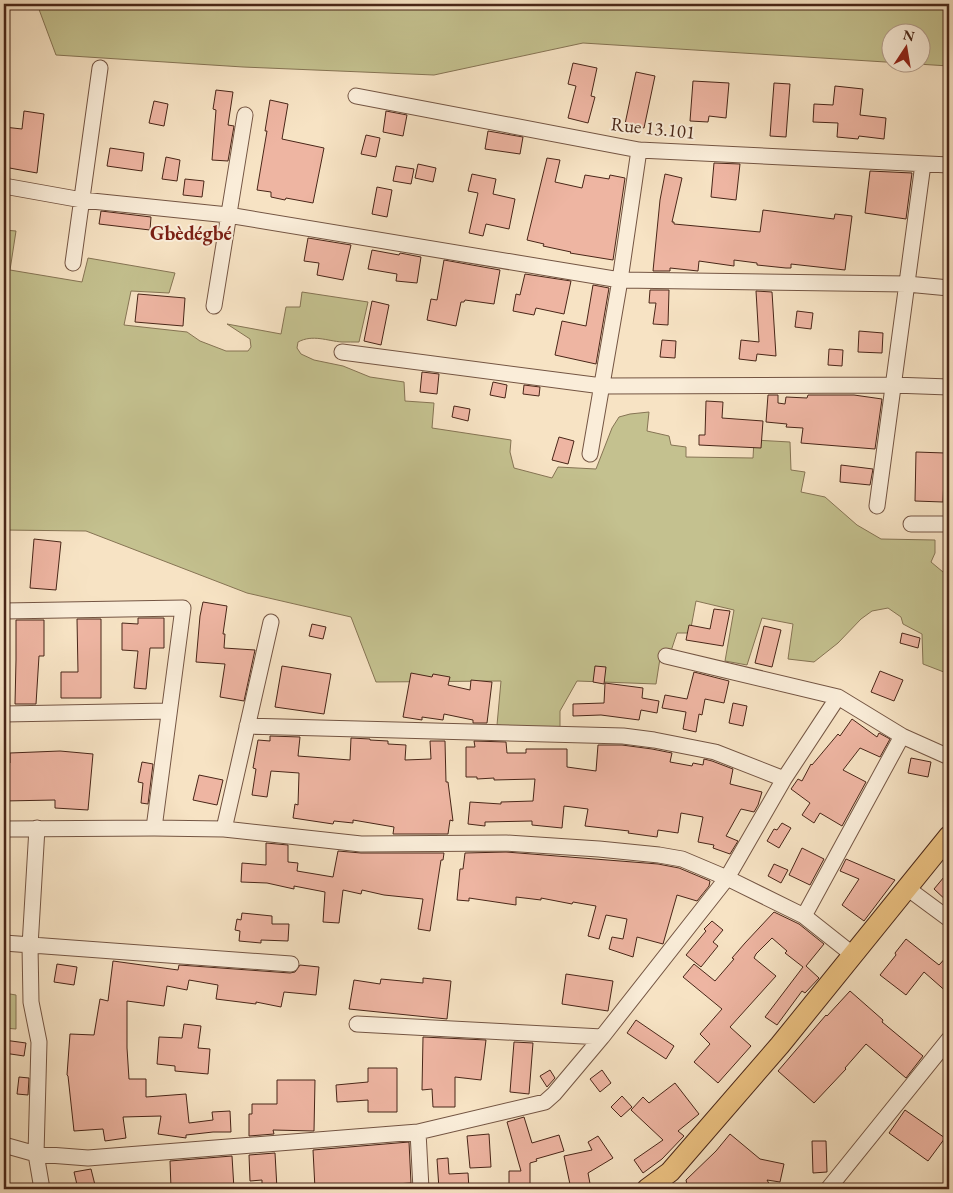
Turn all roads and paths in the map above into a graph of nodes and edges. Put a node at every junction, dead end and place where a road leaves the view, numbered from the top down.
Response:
1 (100, 68) dead end
2 (356, 96) dead end
3 (245, 115) dead end
4 (639, 150) junction
5 (924, 164) junction
6 (949, 165) edge
7 (4, 186) edge
8 (82, 200) junction
9 (228, 215) junction
10 (73, 263) dead end
11 (620, 280) junction
12 (907, 284) junction
13 (949, 288) edge
14 (214, 306) dead end
15 (342, 352) dead end
16 (893, 385) junction
17 (602, 386) junction
18 (949, 387) edge
19 (590, 454) dead end
20 (877, 506) dead end
21 (911, 524) dead end
22 (949, 524) edge
23 (4, 611) edge
24 (271, 622) dead end
25 (666, 656) dead end
26 (838, 698) junction
27 (169, 711) junction
28 (4, 714) edge
29 (247, 726) junction
30 (902, 736) junction
31 (949, 757) edge
32 (784, 779) junction
33 (4, 828) edge
34 (37, 828) junction
35 (154, 828) junction
36 (224, 830) junction
37 (949, 836) edge
38 (727, 878) junction
39 (907, 888) junction
40 (804, 916) junction
41 (949, 919) edge
42 (4, 943) edge
43 (30, 946) junction
44 (852, 954) junction
45 (291, 964) dead end
46 (357, 1024) dead end
47 (602, 1037) junction
48 (949, 1039) edge
49 (418, 1132) junction
50 (4, 1145) edge
51 (36, 1154) junction
52 (42, 1189) edge
53 (421, 1189) edge
54 (647, 1189) edge
55 (828, 1189) edge

1 - 8 street
2 - 4 street, Rue 13.101
3 - 9 street
4 - 5 street, Rue 13.101
4 - 11 street
5 - 6 street, Rue 13.101
5 - 12 street
7 - 8 street
8 - 9 street
8 - 10 street
9 - 11 street
9 - 14 street
11 - 12 street
11 - 17 street
12 - 13 street
12 - 16 street
15 - 17 street
16 - 17 street
16 - 18 street
16 - 20 street
17 - 19 street
21 - 22 street
23 - 27 street
24 - 29 street
25 - 26 street
26 - 30 street
26 - 32 street
27 - 28 street
27 - 35 street
29 - 32 street
29 - 36 street
30 - 31 street
30 - 40 street
32 - 38 street
33 - 34 street
34 - 35 street
34 - 43 street
35 - 36 street
36 - 38 street
37 - 39 main road
38 - 40 street
38 - 47 street
39 - 41 street
39 - 44 main road
40 - 44 street
42 - 43 street
43 - 45 street
43 - 51 street
44 - 54 main road
46 - 47 street
47 - 49 street
48 - 55 street
49 - 51 street
49 - 53 street
50 - 51 street
51 - 52 street

